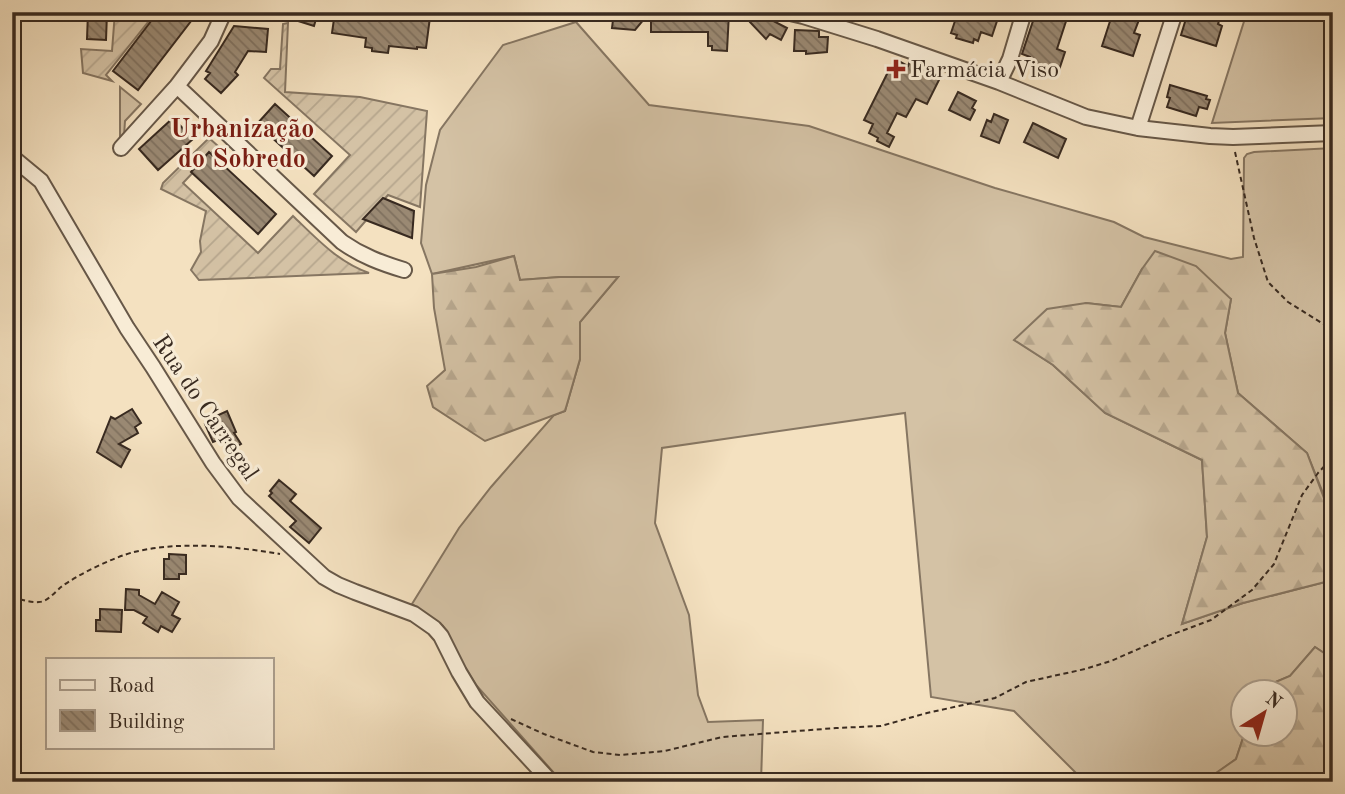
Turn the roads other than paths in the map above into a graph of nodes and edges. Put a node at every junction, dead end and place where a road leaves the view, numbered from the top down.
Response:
1 (224, 12) edge
2 (786, 12) edge
3 (1024, 12) edge
4 (1175, 12) edge
5 (999, 82) junction
6 (177, 86) junction
7 (1138, 128) junction
8 (1333, 134) edge
9 (121, 148) dead end
10 (12, 158) edge
11 (404, 270) dead end
12 (551, 782) edge

1 - 6 street
2 - 5 street
3 - 5 street
4 - 7 street
5 - 7 street
6 - 9 street
6 - 11 street
7 - 8 street
10 - 12 street, Rua do Carregal

